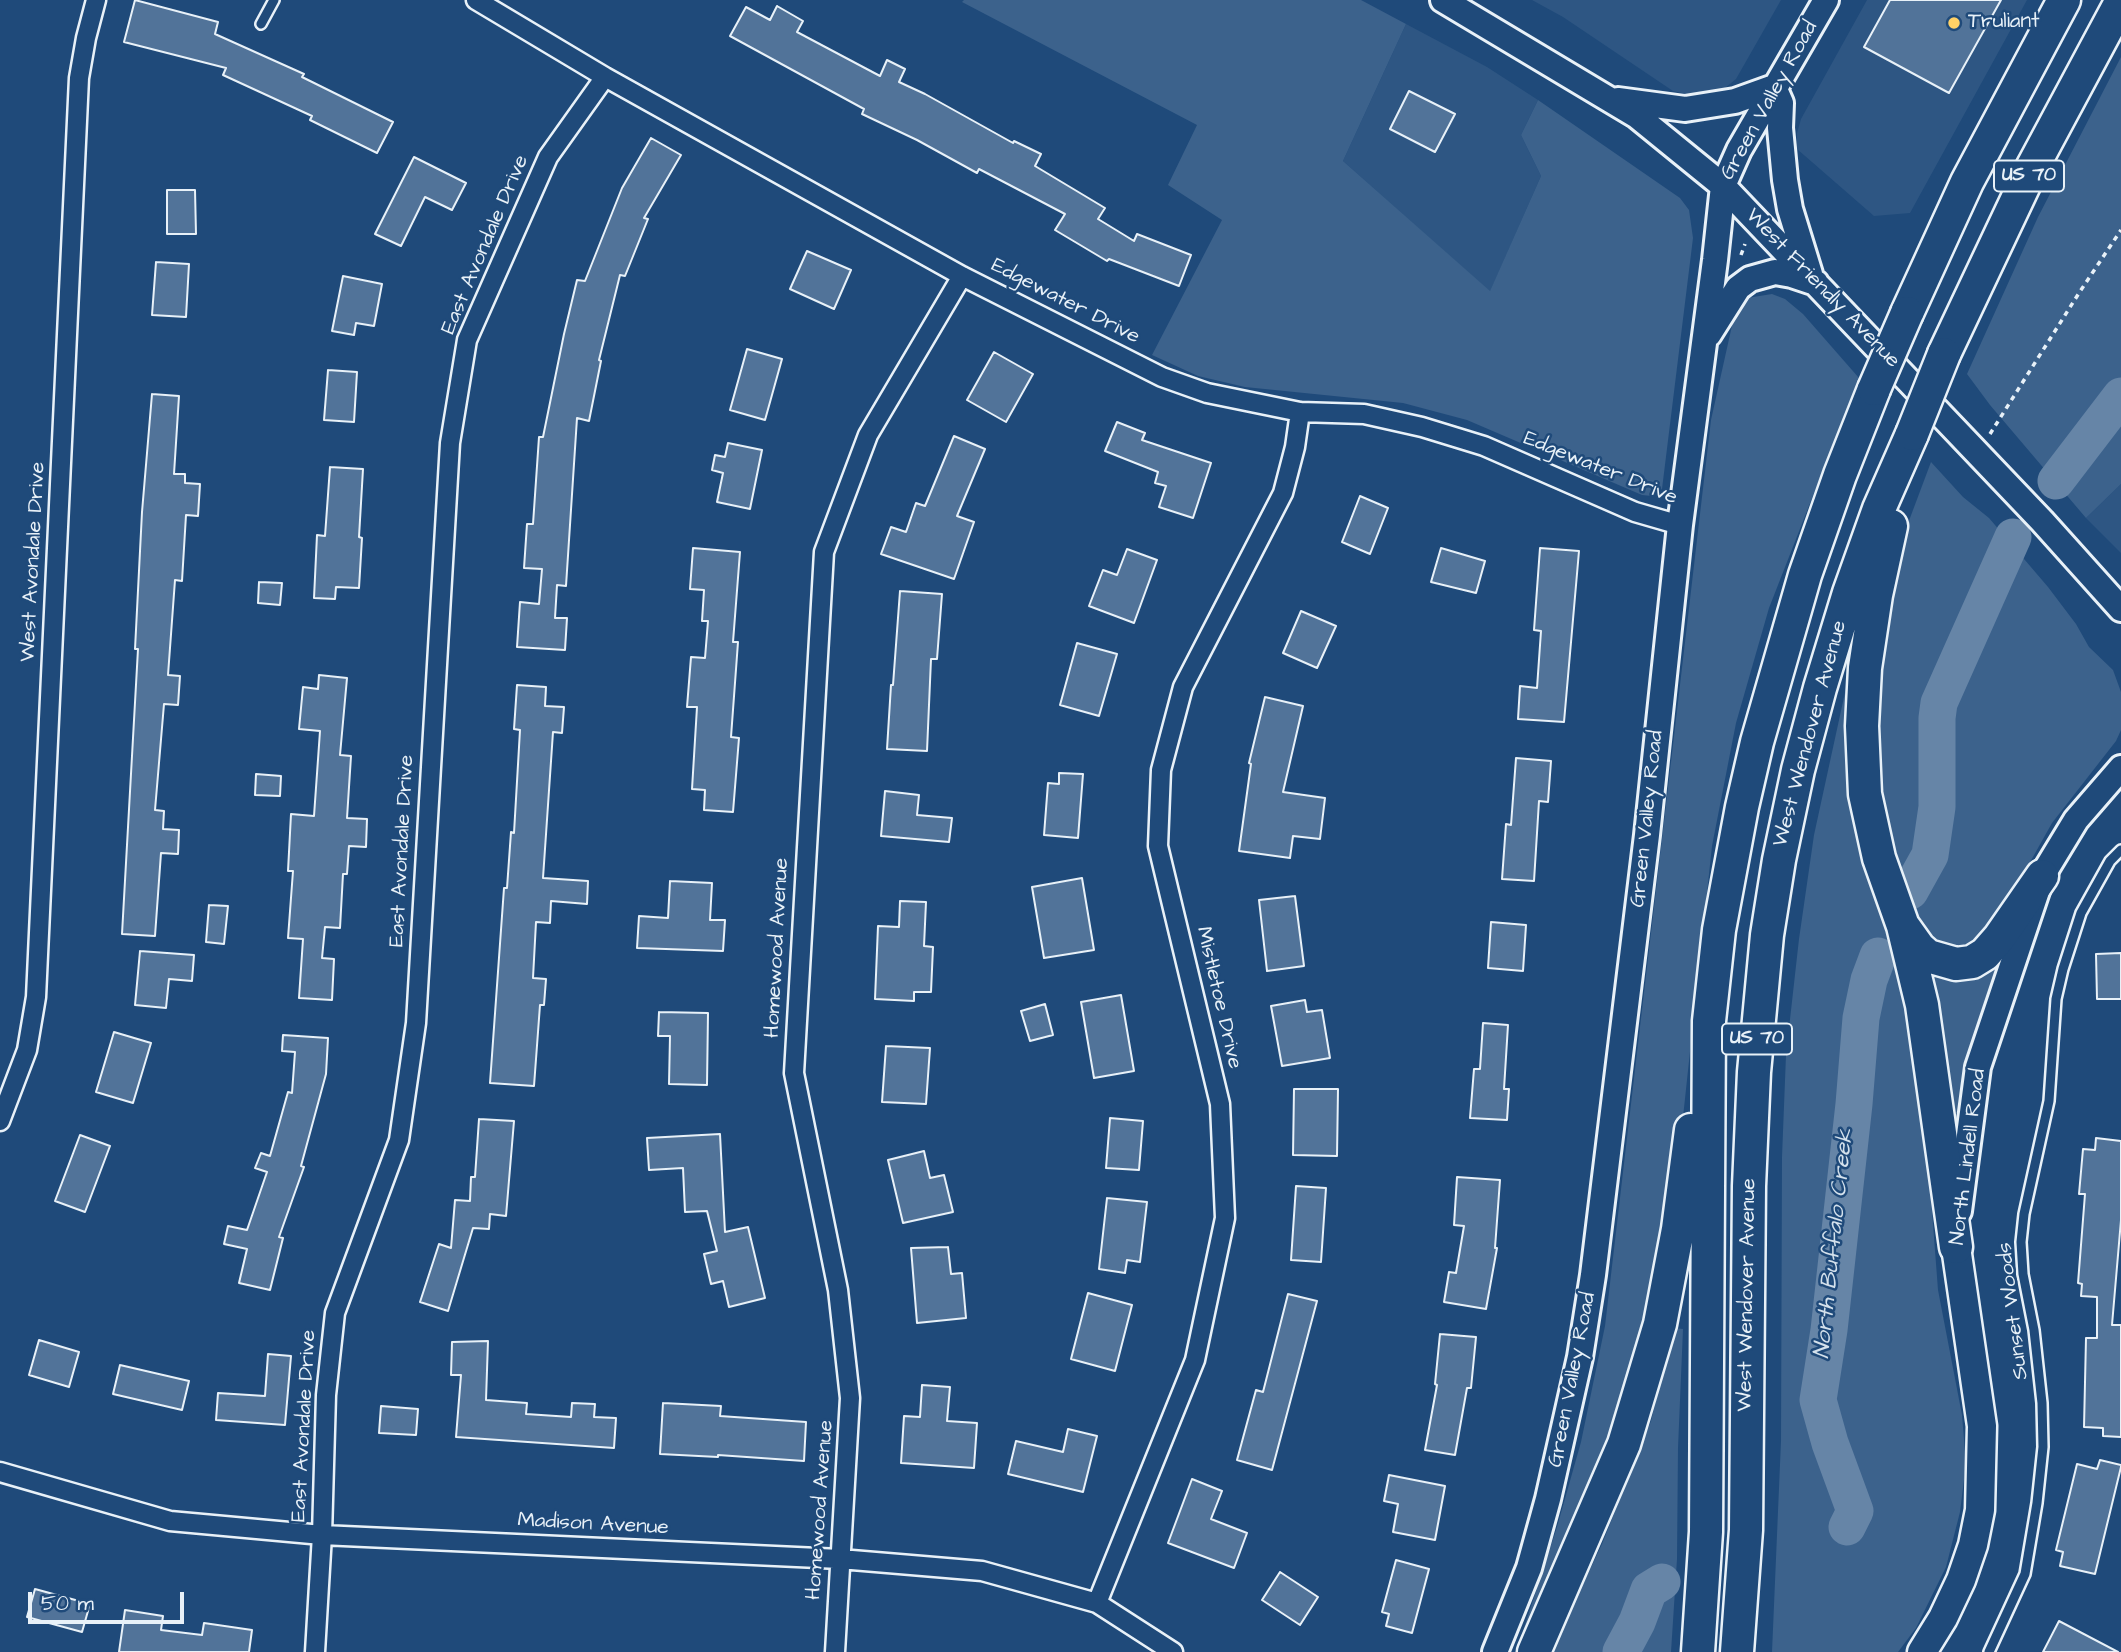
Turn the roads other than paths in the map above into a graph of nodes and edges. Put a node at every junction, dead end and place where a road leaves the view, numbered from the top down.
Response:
1 (96, 0) edge
2 (274, 0) edge
3 (476, 0) edge
4 (1443, 0) edge
5 (1826, 0) edge
6 (2064, 0) edge
7 (2121, 2) edge
8 (261, 24) dead end
9 (605, 77) junction
10 (1774, 87) junction
11 (1606, 97) junction
12 (1723, 186) junction
13 (962, 276) junction
14 (1814, 280) junction
15 (1703, 344) junction
16 (1300, 412) junction
17 (1909, 441) junction
18 (1680, 525) junction
19 (2121, 609) edge
20 (2121, 768) edge
21 (2121, 850) edge
22 (2042, 876) junction
23 (1903, 926) junction
24 (1709, 1021) junction
25 (0, 1121) edge
26 (1956, 1247) junction
27 (0, 1472) edge
28 (322, 1535) junction
29 (840, 1559) junction
30 (1097, 1603) junction
31 (315, 1652) edge
32 (835, 1652) edge
33 (1173, 1652) edge
34 (1495, 1652) edge
35 (1534, 1652) edge
36 (1698, 1652) edge
37 (1737, 1652) edge
38 (1922, 1652) edge
39 (1989, 1652) edge

1 - 25 street, West Avondale Drive
2 - 8 lane
3 - 9 street, Edgewater Drive
4 - 11 main road, West Friendly Avenue
5 - 10 main road, Green Valley Road
6 - 24 highway, West Wendover Avenue / US 70, bridge
7 - 17 highway, West Wendover Avenue / US 70, bridge
9 - 13 street, Edgewater Drive
9 - 28 street, East Avondale Drive
10 - 11 main road
10 - 12 main road, Green Valley Road
10 - 14 main road
11 - 12 main road, West Friendly Avenue
12 - 14 main road, West Friendly Avenue
12 - 15 main road, Green Valley Road
13 - 16 street, Edgewater Drive
13 - 29 street, Homewood Avenue
14 - 15 main road
14 - 19 main road, West Friendly Avenue
15 - 18 main road, Green Valley Road
16 - 18 street, Edgewater Drive
16 - 30 street, Mistletoe Drive
17 - 23 highway
17 - 37 highway, West Wendover Avenue / US 70
18 - 34 main road, Green Valley Road
20 - 22 main road, North Lindell Road
21 - 39 lane, Sunset Woods
22 - 23 highway
22 - 26 main road, North Lindell Road
23 - 26 highway
24 - 35 highway
24 - 36 highway, West Wendover Avenue / US 70
26 - 38 main road, North Lindell Road
27 - 28 street, Madison Avenue
28 - 29 street, Madison Avenue
28 - 31 street, East Avondale Drive
29 - 30 street, Madison Avenue
29 - 32 street, Homewood Avenue
30 - 33 street, Madison Avenue

